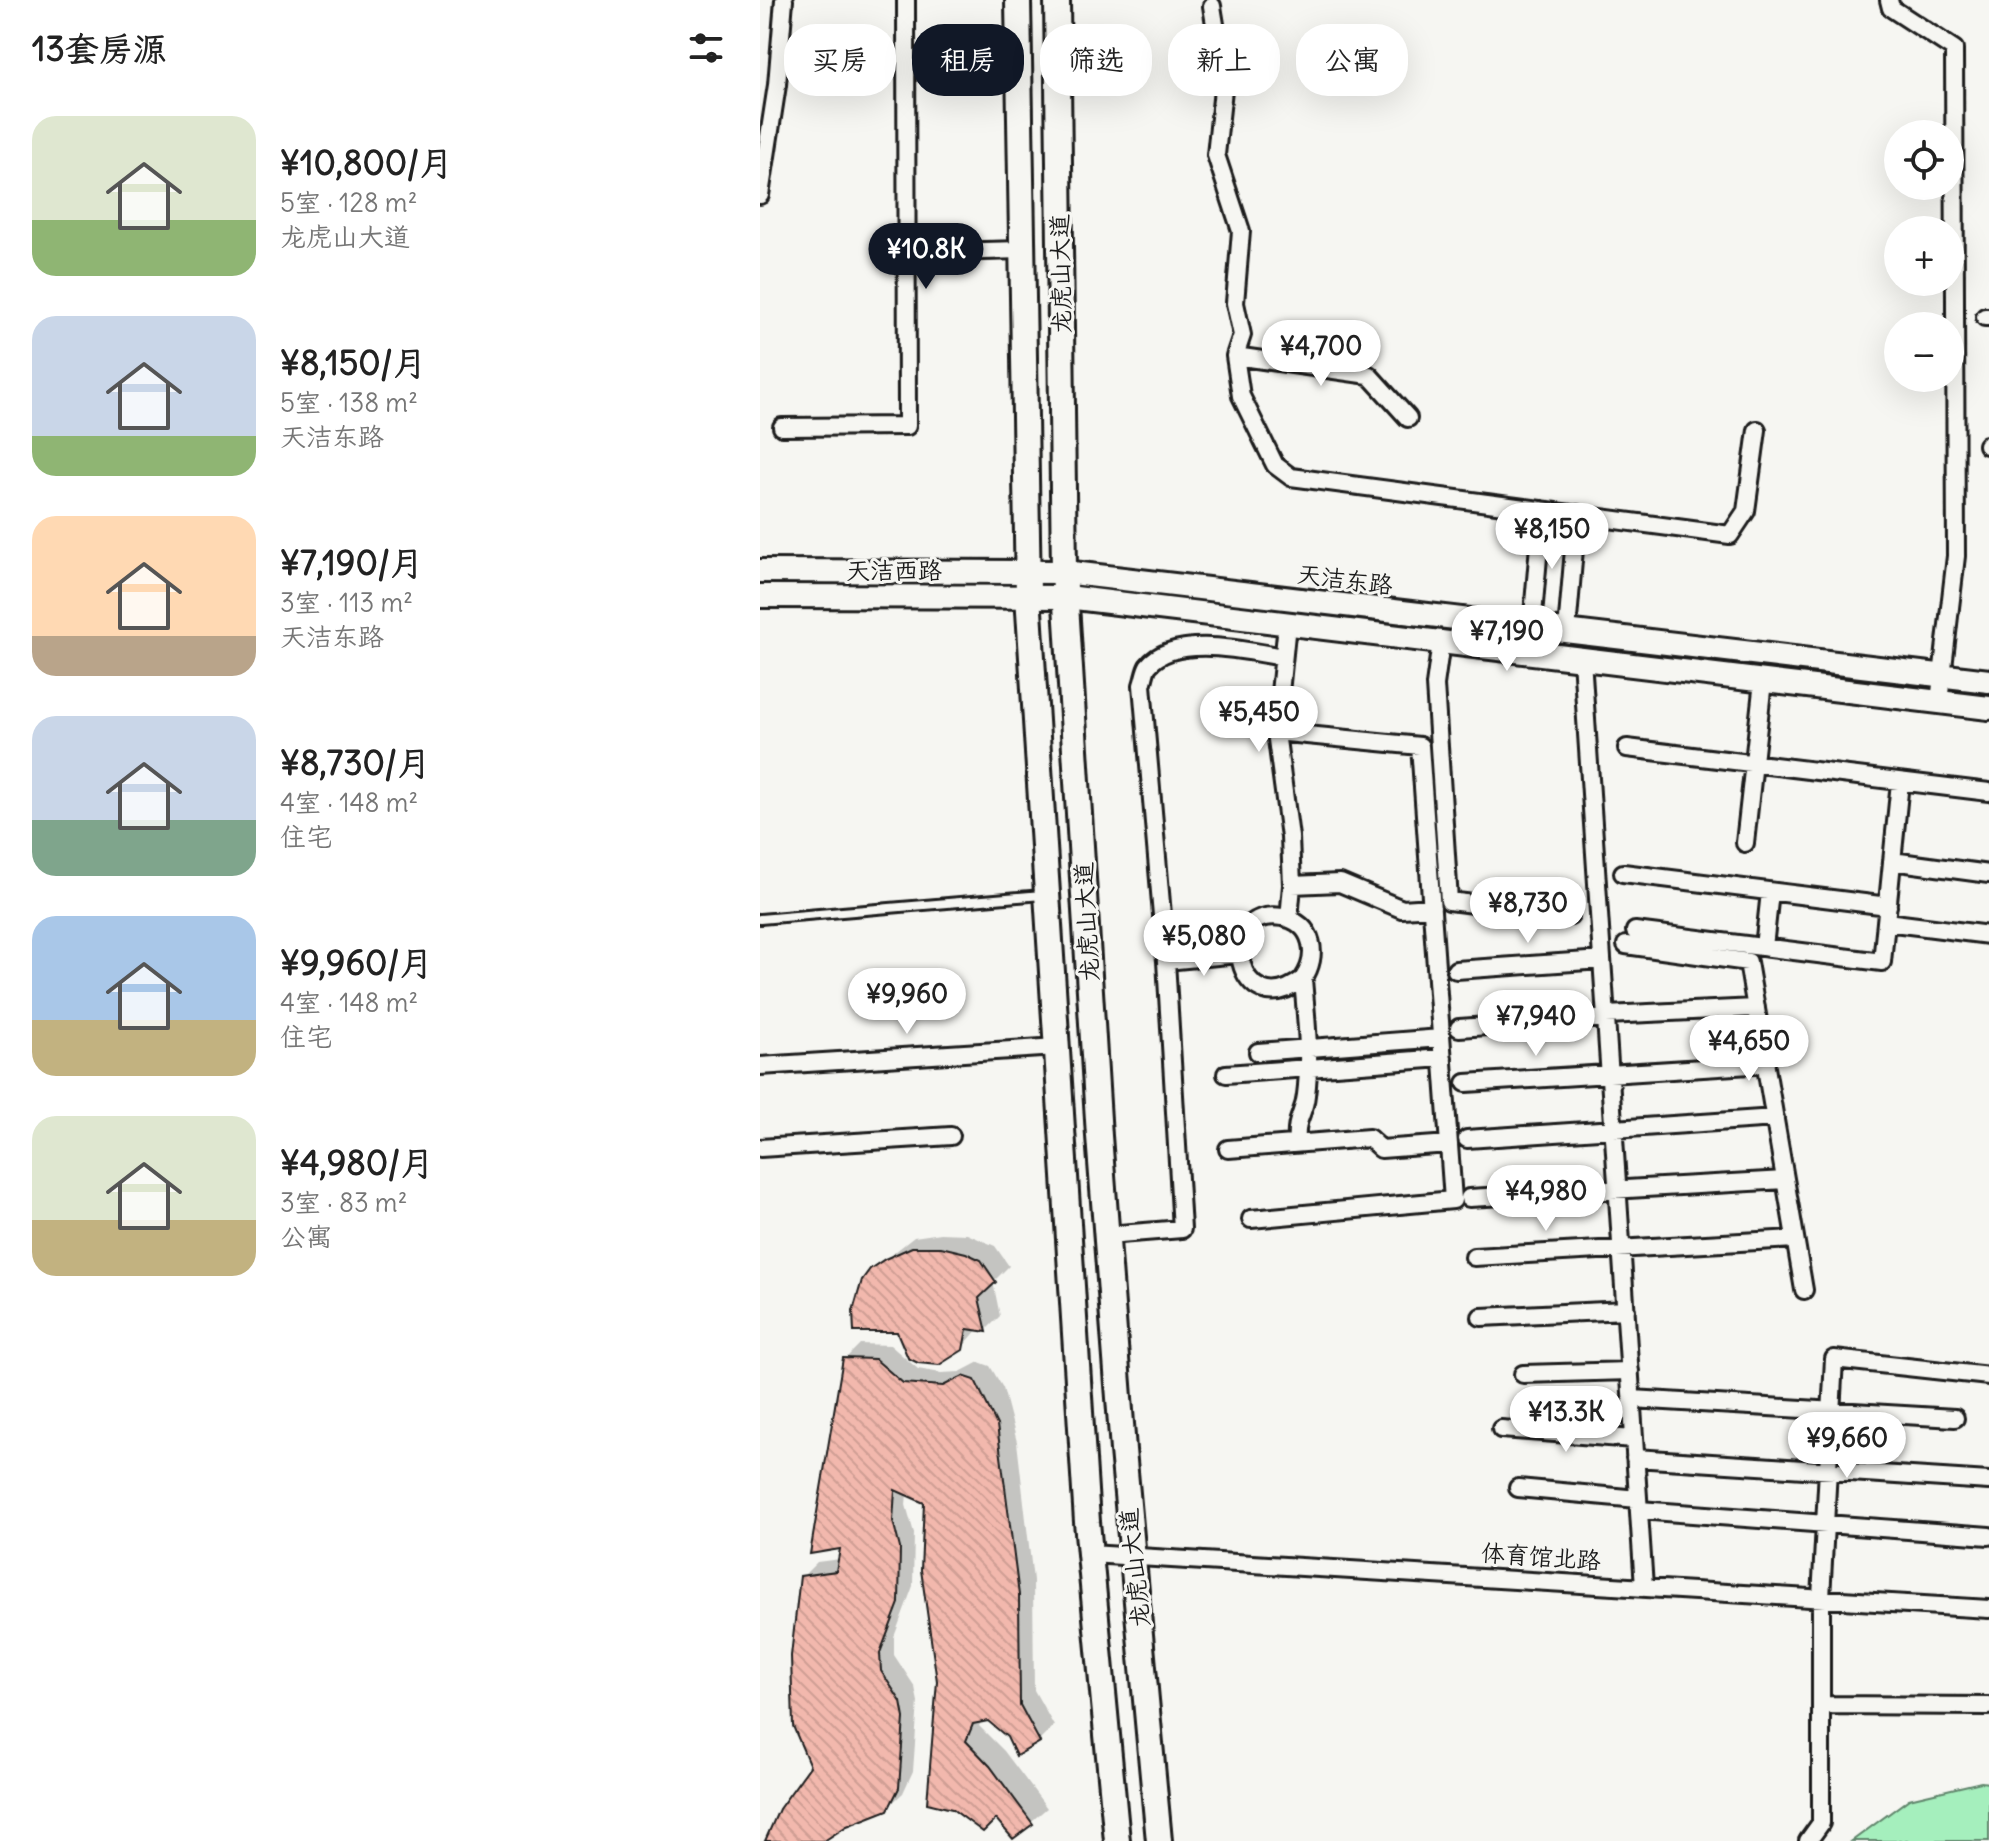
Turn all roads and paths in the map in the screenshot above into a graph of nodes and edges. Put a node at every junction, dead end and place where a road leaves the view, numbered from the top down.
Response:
1 (784, 0) edge
2 (906, 0) edge
3 (1018, 0) edge
4 (1057, 0) edge
5 (1889, 0) edge
6 (1212, 6) dead end
7 (760, 195) edge
8 (1022, 250) junction
9 (906, 253) junction
10 (1235, 356) junction
11 (1408, 418) dead end
12 (782, 427) dead end
13 (1757, 430) dead end
14 (1542, 510) junction
15 (1577, 514) junction
16 (760, 571) edge
17 (1064, 572) junction
18 (1028, 583) junction
19 (760, 596) edge
20 (1067, 597) junction
21 (1287, 624) junction
22 (1532, 627) junction
23 (1567, 631) junction
24 (1441, 642) junction
25 (1283, 657) junction
26 (1582, 659) junction
27 (1941, 675) junction
28 (1763, 681) junction
29 (1989, 681) edge
30 (1939, 702) junction
31 (1989, 708) edge
32 (1276, 732) junction
33 (1627, 748) dead end
34 (1754, 763) junction
35 (1900, 782) junction
36 (1989, 792) edge
37 (1745, 843) dead end
38 (1892, 861) junction
39 (1623, 873) dead end
40 (1989, 874) edge
41 (1292, 885) junction
42 (1770, 892) junction
43 (1047, 895) junction
44 (1432, 907) junction
45 (1887, 914) junction
46 (1570, 916) dead end
47 (760, 919) edge
48 (1289, 919) junction
49 (1989, 935) edge
50 (1764, 947) junction
51 (1238, 954) junction
52 (1602, 960) junction
53 (1166, 961) junction
54 (1456, 970) dead end
55 (1303, 979) junction
56 (1756, 1008) junction
57 (1606, 1016) junction
58 (1459, 1028) dead end
59 (1441, 1038) junction
60 (1057, 1047) junction
61 (1307, 1048) junction
62 (1258, 1052) dead end
63 (1443, 1058) junction
64 (1766, 1064) junction
65 (760, 1066) edge
66 (1308, 1068) junction
67 (1610, 1072) junction
68 (1226, 1074) dead end
69 (1466, 1083) dead end
70 (1775, 1118) junction
71 (1613, 1128) junction
72 (951, 1136) dead end
73 (1467, 1139) dead end
74 (1297, 1143) junction
75 (1449, 1144) junction
76 (760, 1148) edge
77 (1228, 1149) dead end
78 (1785, 1180) junction
79 (1618, 1190) junction
80 (1469, 1198) dead end
81 (1251, 1219) dead end
82 (1107, 1235) junction
83 (1795, 1239) junction
84 (1621, 1250) junction
85 (1474, 1257) dead end
86 (1804, 1290) dead end
87 (1626, 1310) junction
88 (1481, 1317) dead end
89 (1630, 1371) junction
90 (1523, 1374) dead end
91 (1989, 1376) edge
92 (1632, 1399) junction
93 (1831, 1411) junction
94 (1955, 1418) dead end
95 (1501, 1429) dead end
96 (1634, 1439) junction
97 (1635, 1458) junction
98 (1828, 1471) junction
99 (1989, 1481) edge
100 (1518, 1488) dead end
101 (1639, 1504) junction
102 (1825, 1524) junction
103 (1989, 1536) edge
104 (1090, 1554) junction
105 (1133, 1554) junction
106 (1644, 1587) junction
107 (1821, 1598) junction
108 (1989, 1609) edge
109 (1821, 1705) junction
110 (1989, 1706) edge
111 (1117, 1841) edge
112 (1159, 1841) edge
113 (1808, 1841) edge

1 - 7 street
2 - 9 street
3 - 8 main road, 龙虎山大道
4 - 17 main road, 龙虎山大道
5 - 27 street
6 - 10 street
8 - 9 street
8 - 18 main road, 龙虎山大道
9 - 12 street
10 - 11 street
10 - 14 street
13 - 15 street
14 - 15 street
14 - 22 street
15 - 23 street
16 - 18 main road, 天洁西路
17 - 18 main road, 天洁东路
17 - 20 main road, 龙虎山大道
17 - 22 main road, 天洁东路
18 - 19 main road, 天洁西路
18 - 20 main road
18 - 43 main road, 龙虎山大道
20 - 21 main road
20 - 82 main road, 龙虎山大道
21 - 24 main road
21 - 25 street
22 - 23 main road, 天洁东路
23 - 27 main road, 天洁东路
24 - 26 main road
24 - 46 street
25 - 32 street
25 - 53 street
26 - 28 main road
26 - 52 street
27 - 29 main road, 天洁东路
27 - 30 street
28 - 30 main road
28 - 34 street
30 - 31 main road
32 - 41 street
32 - 44 street
33 - 34 street
34 - 35 street
34 - 37 street
35 - 36 street
35 - 38 street
38 - 40 street
38 - 45 street
39 - 42 street
41 - 44 street
41 - 48 street
42 - 45 street
42 - 50 street
43 - 47 lane
43 - 60 main road, 龙虎山大道
44 - 59 street
45 - 49 street
45 - 50 street
48 - 51 street
48 - 55 street
50 - 56 street
51 - 53 street
51 - 55 street
52 - 54 street
52 - 57 street
53 - 82 street
55 - 61 street
56 - 57 street
56 - 64 street
57 - 58 street
57 - 67 street
59 - 61 street
59 - 63 street
60 - 65 street
60 - 104 main road, 龙虎山大道
61 - 62 street
61 - 66 street
63 - 66 street
63 - 75 street
64 - 67 street
64 - 70 street
66 - 68 street
66 - 74 street
67 - 69 street
67 - 71 street
70 - 71 street
70 - 78 street
71 - 73 street
71 - 79 street
72 - 76 street
74 - 75 street
74 - 77 street
75 - 81 street
78 - 79 street
78 - 83 street
79 - 80 street
79 - 84 street
82 - 105 main road, 龙虎山大道
83 - 84 street
83 - 86 street
84 - 85 street
84 - 87 street
87 - 88 street
87 - 89 street
89 - 90 street
89 - 92 street
91 - 93 street
92 - 93 street
92 - 96 street
93 - 94 street
93 - 98 street
95 - 96 street
96 - 97 street
97 - 98 street
97 - 101 street
98 - 99 street
98 - 102 street
100 - 101 street
101 - 102 street
101 - 106 street
102 - 103 street
102 - 107 street
104 - 105 street, 体育馆北路
104 - 111 main road, 龙虎山大道
105 - 106 street, 体育馆北路
105 - 112 main road, 龙虎山大道
106 - 107 street, 体育馆北路
107 - 108 street, 体育馆北路
107 - 109 street
109 - 110 street
109 - 113 street

